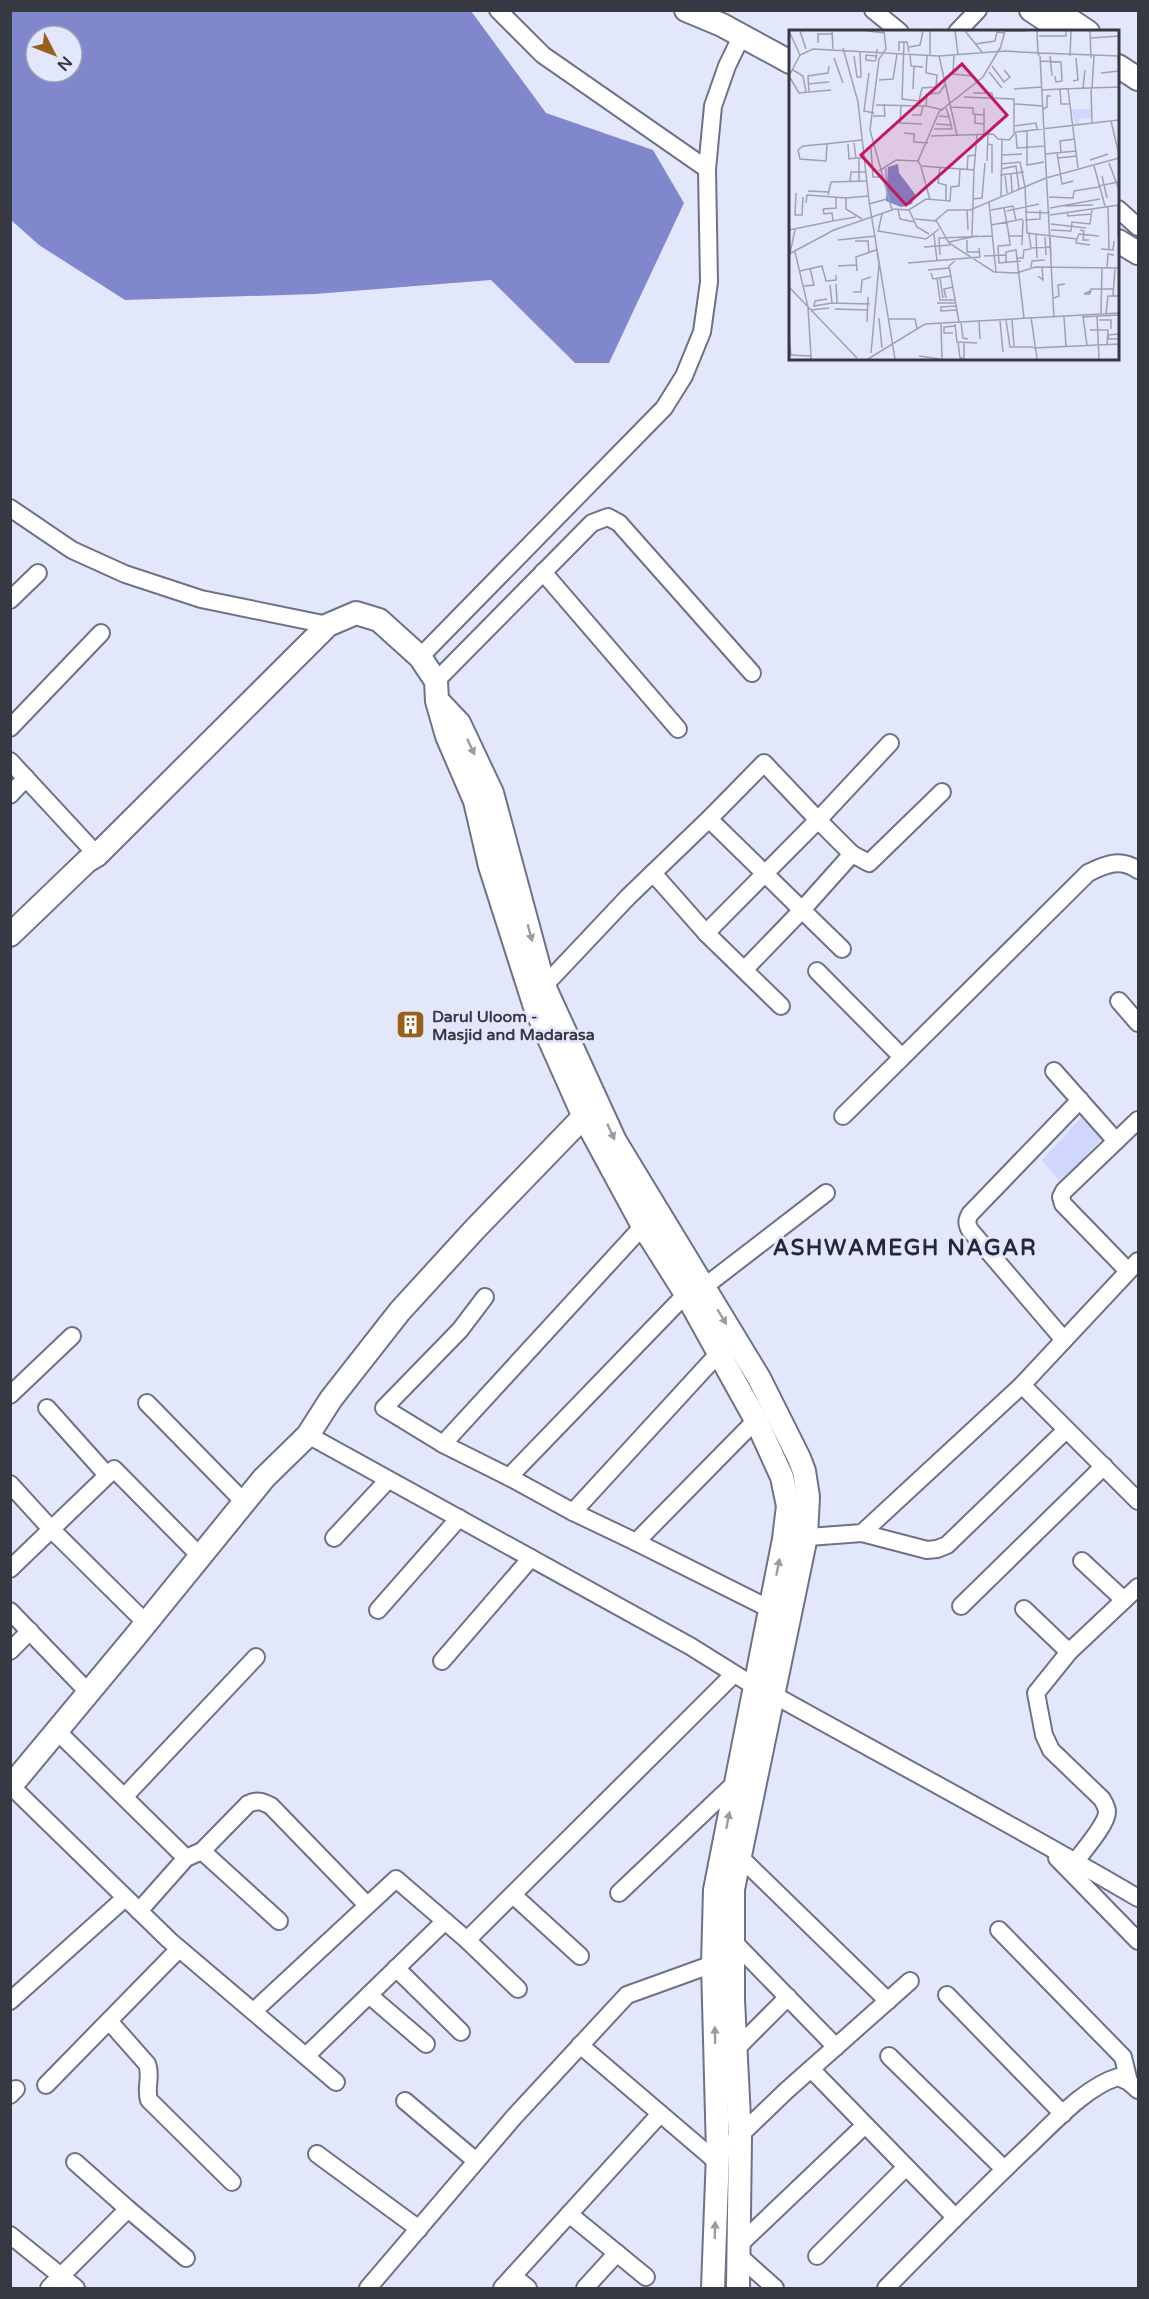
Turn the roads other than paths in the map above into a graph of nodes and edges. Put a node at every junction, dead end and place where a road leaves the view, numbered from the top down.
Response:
1 (498, 10) edge
2 (686, 10) edge
3 (873, 10) edge
4 (978, 10) edge
5 (1031, 10) edge
6 (1062, 17) edge
7 (898, 30) edge
8 (959, 30) edge
9 (1085, 30) edge
10 (742, 35) junction
11 (1119, 51) edge
12 (789, 61) edge
13 (1138, 62) edge
14 (1119, 67) edge
15 (1138, 79) edge
16 (706, 169) junction
17 (1119, 210) edge
18 (1138, 227) edge
19 (1119, 242) edge
20 (1138, 253) edge
21 (10, 508) edge
22 (543, 572) junction
23 (38, 573) dead end
24 (10, 600) edge
25 (328, 625) junction
26 (101, 633) dead end
27 (420, 657) junction
28 (752, 673) dead end
29 (437, 691) junction
30 (10, 728) edge
31 (678, 729) dead end
32 (890, 744) dead end
33 (10, 761) edge
34 (26, 778) junction
35 (942, 792) dead end
36 (10, 795) edge
37 (709, 819) junction
38 (818, 820) junction
39 (852, 854) junction
40 (97, 855) junction
41 (1138, 870) edge
42 (653, 873) junction
43 (763, 873) junction
44 (802, 910) junction
45 (706, 933) junction
46 (10, 935) edge
47 (842, 949) dead end
48 (745, 969) junction
49 (817, 971) dead end
50 (544, 986) junction
51 (1119, 1001) dead end
52 (781, 1006) dead end
53 (1138, 1023) edge
54 (902, 1057) junction
55 (1054, 1071) dead end
56 (1080, 1100) junction
57 (590, 1109) junction
58 (843, 1116) dead end
59 (1138, 1120) edge
60 (1116, 1141) junction
61 (826, 1193) dead end
62 (643, 1226) junction
63 (1133, 1266) edge
64 (695, 1291) junction
65 (485, 1298) dead end
66 (72, 1336) dead end
67 (1064, 1340) junction
68 (718, 1354) junction
69 (1022, 1385) junction
70 (10, 1395) edge
71 (147, 1403) dead end
72 (47, 1408) dead end
73 (756, 1420) junction
74 (1066, 1430) junction
75 (308, 1435) junction
76 (444, 1444) junction
77 (1104, 1466) junction
78 (107, 1475) junction
79 (509, 1477) junction
80 (388, 1480) junction
81 (10, 1484) edge
82 (1138, 1501) edge
83 (244, 1502) junction
84 (573, 1512) junction
85 (459, 1518) junction
86 (51, 1529) junction
87 (862, 1533) junction
88 (806, 1536) junction
89 (334, 1538) dead end
90 (783, 1539) junction
91 (636, 1542) junction
92 (200, 1556) junction
93 (531, 1558) junction
94 (1082, 1561) dead end
95 (10, 1569) edge
96 (1138, 1587) edge
97 (1124, 1600) junction
98 (961, 1606) dead end
99 (770, 1609) junction
100 (1024, 1609) dead end
101 (378, 1610) dead end
102 (10, 1611) edge
103 (146, 1623) junction
104 (30, 1631) junction
105 (10, 1651) edge
106 (1069, 1652) junction
107 (256, 1657) dead end
108 (442, 1661) dead end
109 (734, 1674) junction
110 (764, 1691) junction
111 (89, 1693) junction
112 (57, 1731) junction
113 (735, 1783) junction
114 (11, 1786) edge
115 (125, 1796) junction
116 (1042, 1841) junction
117 (194, 1855) junction
118 (730, 1856) junction
119 (1076, 1861) junction
120 (620, 1893) dead end
121 (513, 1895) junction
122 (125, 1898) junction
123 (1138, 1898) edge
124 (367, 1905) junction
125 (139, 1911) junction
126 (279, 1921) dead end
127 (445, 1921) junction
128 (999, 1930) dead end
129 (467, 1940) junction
130 (732, 1940) junction
131 (1138, 1941) edge
132 (179, 1949) junction
133 (580, 1956) dead end
134 (713, 1964) junction
135 (396, 1968) junction
136 (910, 1981) dead end
137 (518, 1989) dead end
138 (369, 1995) junction
139 (947, 1995) dead end
140 (788, 1997) junction
141 (10, 2001) edge
142 (888, 2001) junction
143 (255, 2011) junction
144 (109, 2021) junction
145 (461, 2032) dead end
146 (426, 2044) dead end
147 (580, 2045) junction
148 (836, 2047) junction
149 (736, 2049) junction
150 (306, 2056) junction
151 (889, 2056) dead end
152 (811, 2069) junction
153 (336, 2082) dead end
154 (46, 2085) dead end
155 (1134, 2086) edge
156 (405, 2101) dead end
157 (660, 2114) junction
158 (1063, 2114) junction
159 (865, 2125) junction
160 (740, 2138) junction
161 (317, 2154) dead end
162 (717, 2157) junction
163 (476, 2161) junction
164 (75, 2162) dead end
165 (906, 2167) junction
166 (1004, 2169) junction
167 (232, 2182) dead end
168 (128, 2209) junction
169 (569, 2214) junction
170 (955, 2217) junction
171 (419, 2229) junction
172 (10, 2235) edge
173 (738, 2250) junction
174 (617, 2253) junction
175 (817, 2256) dead end
176 (186, 2258) dead end
177 (646, 2277) dead end
178 (508, 2282) edge
179 (55, 2283) edge
180 (76, 2289) edge
181 (368, 2289) edge
182 (528, 2289) edge
183 (585, 2289) edge
184 (713, 2289) edge
185 (738, 2289) edge
186 (775, 2289) edge
187 (886, 2289) edge

1 - 16 street
2 - 10 street
3 - 7 street
4 - 8 street
5 - 6 street
6 - 9 street
10 - 12 street
10 - 16 street
11 - 13 street
14 - 15 street
16 - 27 street
17 - 18 street
19 - 20 street
21 - 25 street
22 - 28 street
22 - 29 street
22 - 31 street
23 - 24 street
25 - 27 street
25 - 40 street
26 - 30 street
27 - 29 street
29 -> 50 street
29 - 57 street
32 - 38 street
33 - 34 street
34 - 36 street
34 - 40 street
35 - 39 street
37 - 38 street
37 - 42 street
37 - 43 street
38 - 39 street
38 - 43 street
39 - 44 street
40 - 46 street
41 - 54 street
42 - 45 street
42 - 50 street
43 - 44 street
43 - 45 street
44 - 47 street
44 - 48 street
45 - 48 street
48 - 52 street
49 - 54 street
50 - 57 street
51 - 53 street
54 - 58 street
55 - 56 street
56 - 60 street
56 - 67 street
57 - 62 street
57 -> 64 street
57 - 75 street
59 - 60 street
60 - 63 street
61 - 64 street
62 - 64 street
62 - 76 street
63 - 67 street
64 - 68 street
64 - 79 street
64 -> 88 street
65 - 76 street
66 - 70 street
67 - 69 street
68 - 73 street
68 - 84 street
69 - 74 street
69 - 87 street
71 - 83 street
72 - 78 street
73 - 90 street
73 - 91 street
74 - 77 street
74 - 87 street
75 - 80 street
75 - 83 street
76 - 79 street
77 - 82 street
77 - 98 street
78 - 86 street
78 - 92 street
79 - 84 street
80 - 85 street
80 - 89 street
81 - 86 street
83 - 92 street
84 - 91 street
85 - 93 street
85 - 101 street
86 - 95 street
86 - 103 street
87 - 88 street
88 - 90 street
88 - 110 street
99 -> 90 street
91 - 99 street
92 - 103 street
93 - 108 street
93 - 109 street
94 - 97 street
96 - 97 street
97 - 106 street
99 - 110 street
100 - 106 street
102 - 104 street
103 - 111 street
104 - 105 street
104 - 111 street
106 - 119 street
107 - 115 street
109 - 110 street
109 - 121 street
110 - 113 street
110 - 116 street
110 - 118 street
111 - 112 street
112 - 114 street
112 - 115 street
118 -> 113 street
113 - 120 street
114 - 122 street
115 - 117 street
116 - 119 street
116 - 131 street
117 - 124 street
117 - 125 street
117 - 126 street
118 - 130 street
118 - 134 street
118 - 142 street
119 - 123 street
121 - 129 street
121 - 133 street
122 - 125 street
122 - 141 street
124 - 127 street
124 - 143 street
125 - 132 street
127 - 129 street
127 - 135 street
128 - 155 street
129 - 137 street
130 - 140 street
130 - 149 street
132 - 143 street
132 - 144 street
134 - 147 street
162 -> 134 street
135 - 138 street
135 - 145 street
136 - 142 street
138 - 146 street
138 - 150 street
139 - 158 street
140 - 148 street
140 - 149 street
142 - 148 street
143 - 150 street
144 - 154 street
144 - 167 street
147 - 157 street
147 - 163 street
148 - 152 street
149 - 160 street
150 - 153 street
151 - 166 street
152 - 159 street
152 - 160 street
155 - 158 street
156 - 163 street
157 - 162 street
157 - 169 street
158 - 166 street
159 - 165 street
159 - 173 street
160 - 162 street
160 - 173 street
161 - 171 street
184 -> 162 street
163 - 171 street
164 - 168 street
165 - 170 street
165 - 175 street
166 - 170 street
168 - 176 street
168 - 179 street
169 - 174 street
169 - 178 street
170 - 187 street
171 - 181 street
172 - 179 street
173 - 185 street
173 - 186 street
174 - 177 street
174 - 183 street
178 - 182 street
179 - 180 street

